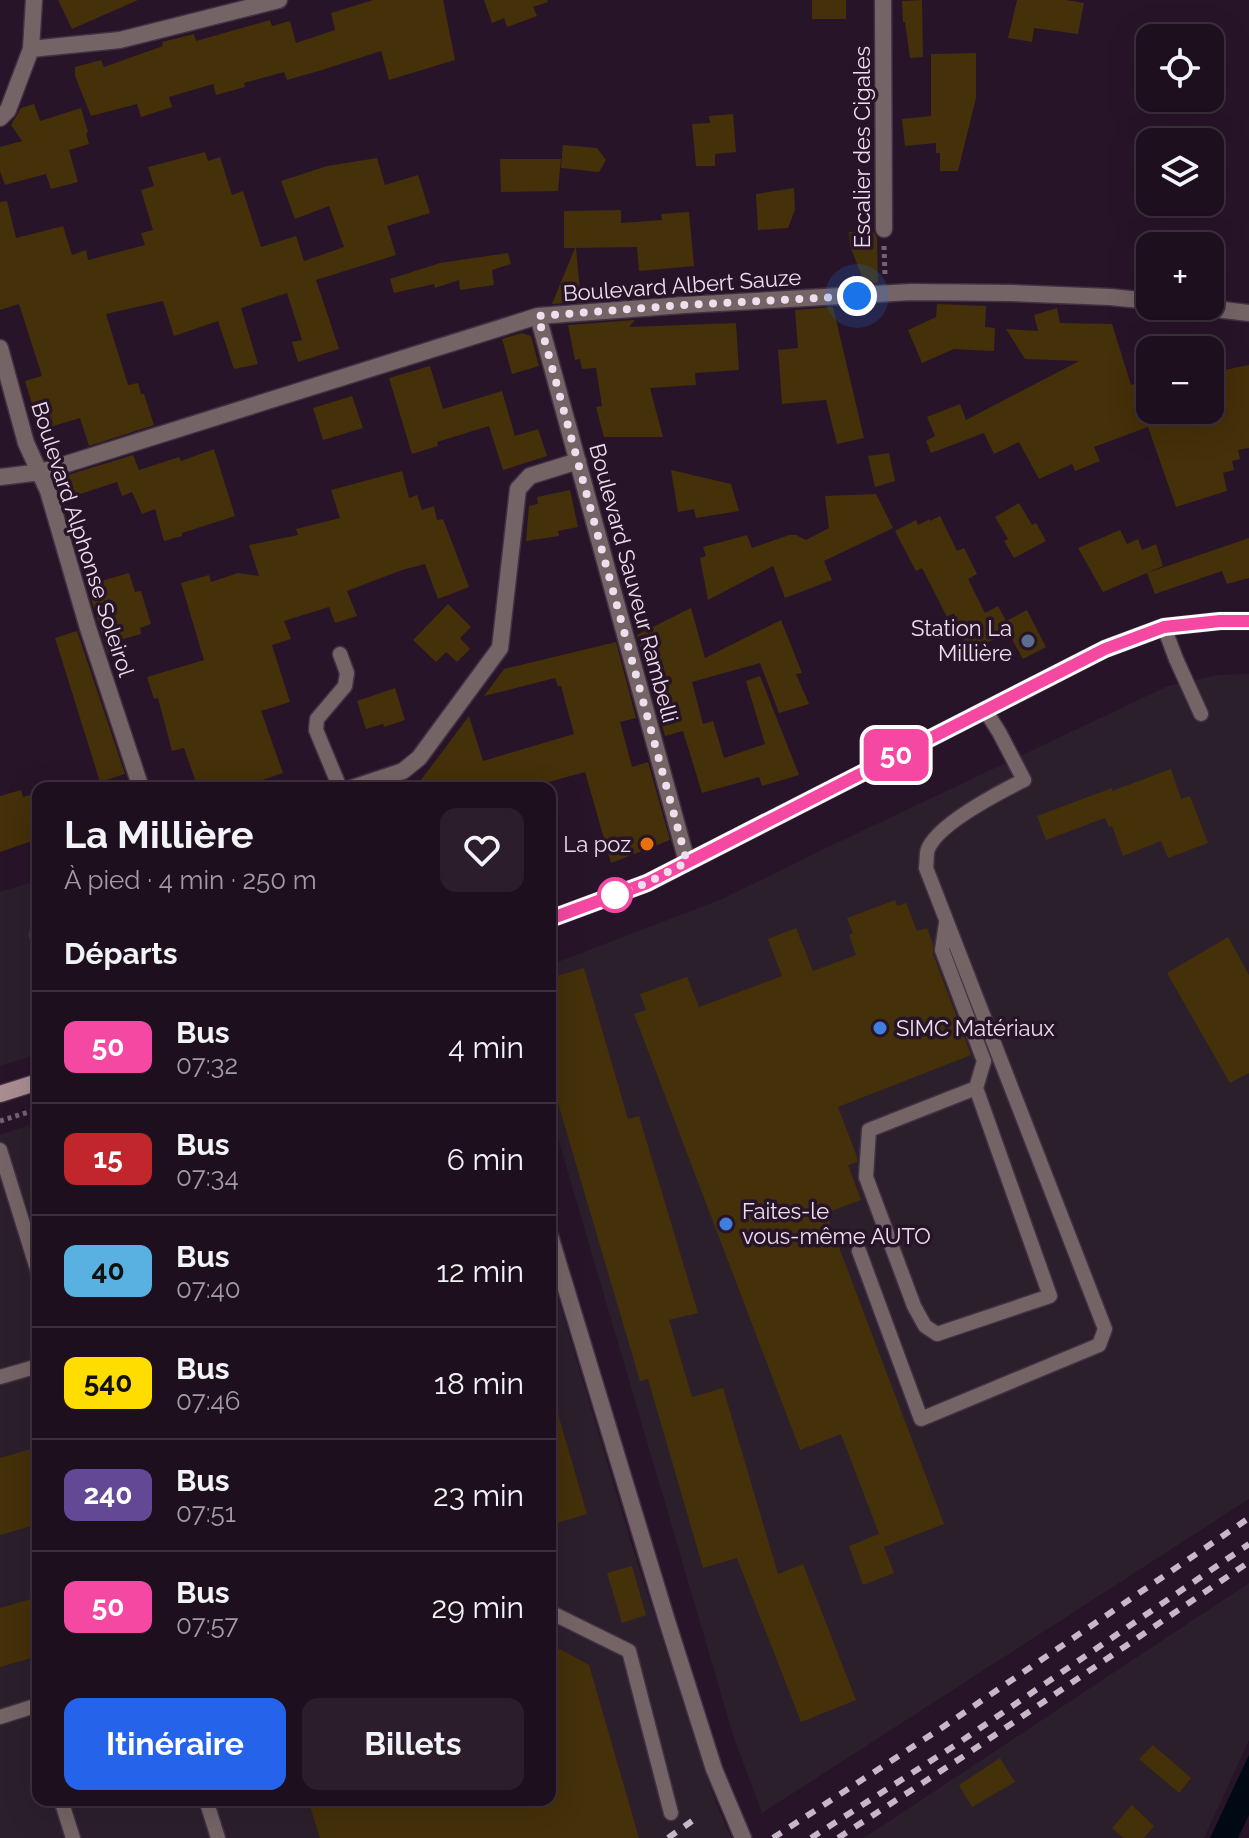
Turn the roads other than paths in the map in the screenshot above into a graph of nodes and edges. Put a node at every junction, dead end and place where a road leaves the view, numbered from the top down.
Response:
1 (279, 0) edge
2 (883, 0) edge
3 (31, 2) edge
4 (31, 49) junction
5 (0, 118) edge
6 (884, 229) road end
7 (1136, 300) edge
8 (1224, 310) edge
9 (1249, 313) edge
10 (538, 316) junction
11 (0, 348) edge
12 (578, 461) junction
13 (41, 472) junction
14 (0, 477) edge
15 (1249, 621) edge
16 (1164, 627) junction
17 (340, 654) dead end
18 (985, 710) junction
19 (1201, 714) dead end
20 (139, 782) edge
21 (338, 782) edge
22 (370, 782) edge
23 (687, 862) junction
24 (556, 917) edge
25 (946, 919) junction
26 (32, 1084) edge
27 (976, 1088) junction
28 (0, 1094) edge
29 (0, 1150) edge
30 (859, 1251) dead end
31 (32, 1253) edge
32 (556, 1256) edge
33 (32, 1368) edge
34 (0, 1377) edge
35 (556, 1615) edge
36 (32, 1707) edge
37 (0, 1717) edge
38 (63, 1806) edge
39 (208, 1806) edge
40 (671, 1813) dead end
41 (73, 1838) edge
42 (218, 1838) edge
43 (743, 1838) edge

1 - 4 street
2 - 6 street, Escalier des Cigales
3 - 4 street
4 - 5 street
7 - 10 street, Boulevard Albert Sauze
8 - 9 street
10 - 12 street, Boulevard Sauveur Rambelli
10 - 13 street, Boulevard Albert Sauze
11 - 13 street, Boulevard Alphonse Soleirol
12 - 22 street
12 - 23 street, Boulevard Sauveur Rambelli
13 - 14 street, Boulevard Albert Sauze
13 - 20 street, Boulevard Alphonse Soleirol
15 - 16 main road
16 - 18 main road
16 - 19 lane
17 - 21 lane
18 - 23 main road
18 - 25 lane
23 - 24 main road
25 - 27 lane
25 - 30 lane
26 - 28 main road
27 - 27 lane
29 - 31 lane
32 - 43 street
33 - 34 lane
35 - 40 lane
36 - 37 lane
38 - 41 lane
39 - 42 lane

